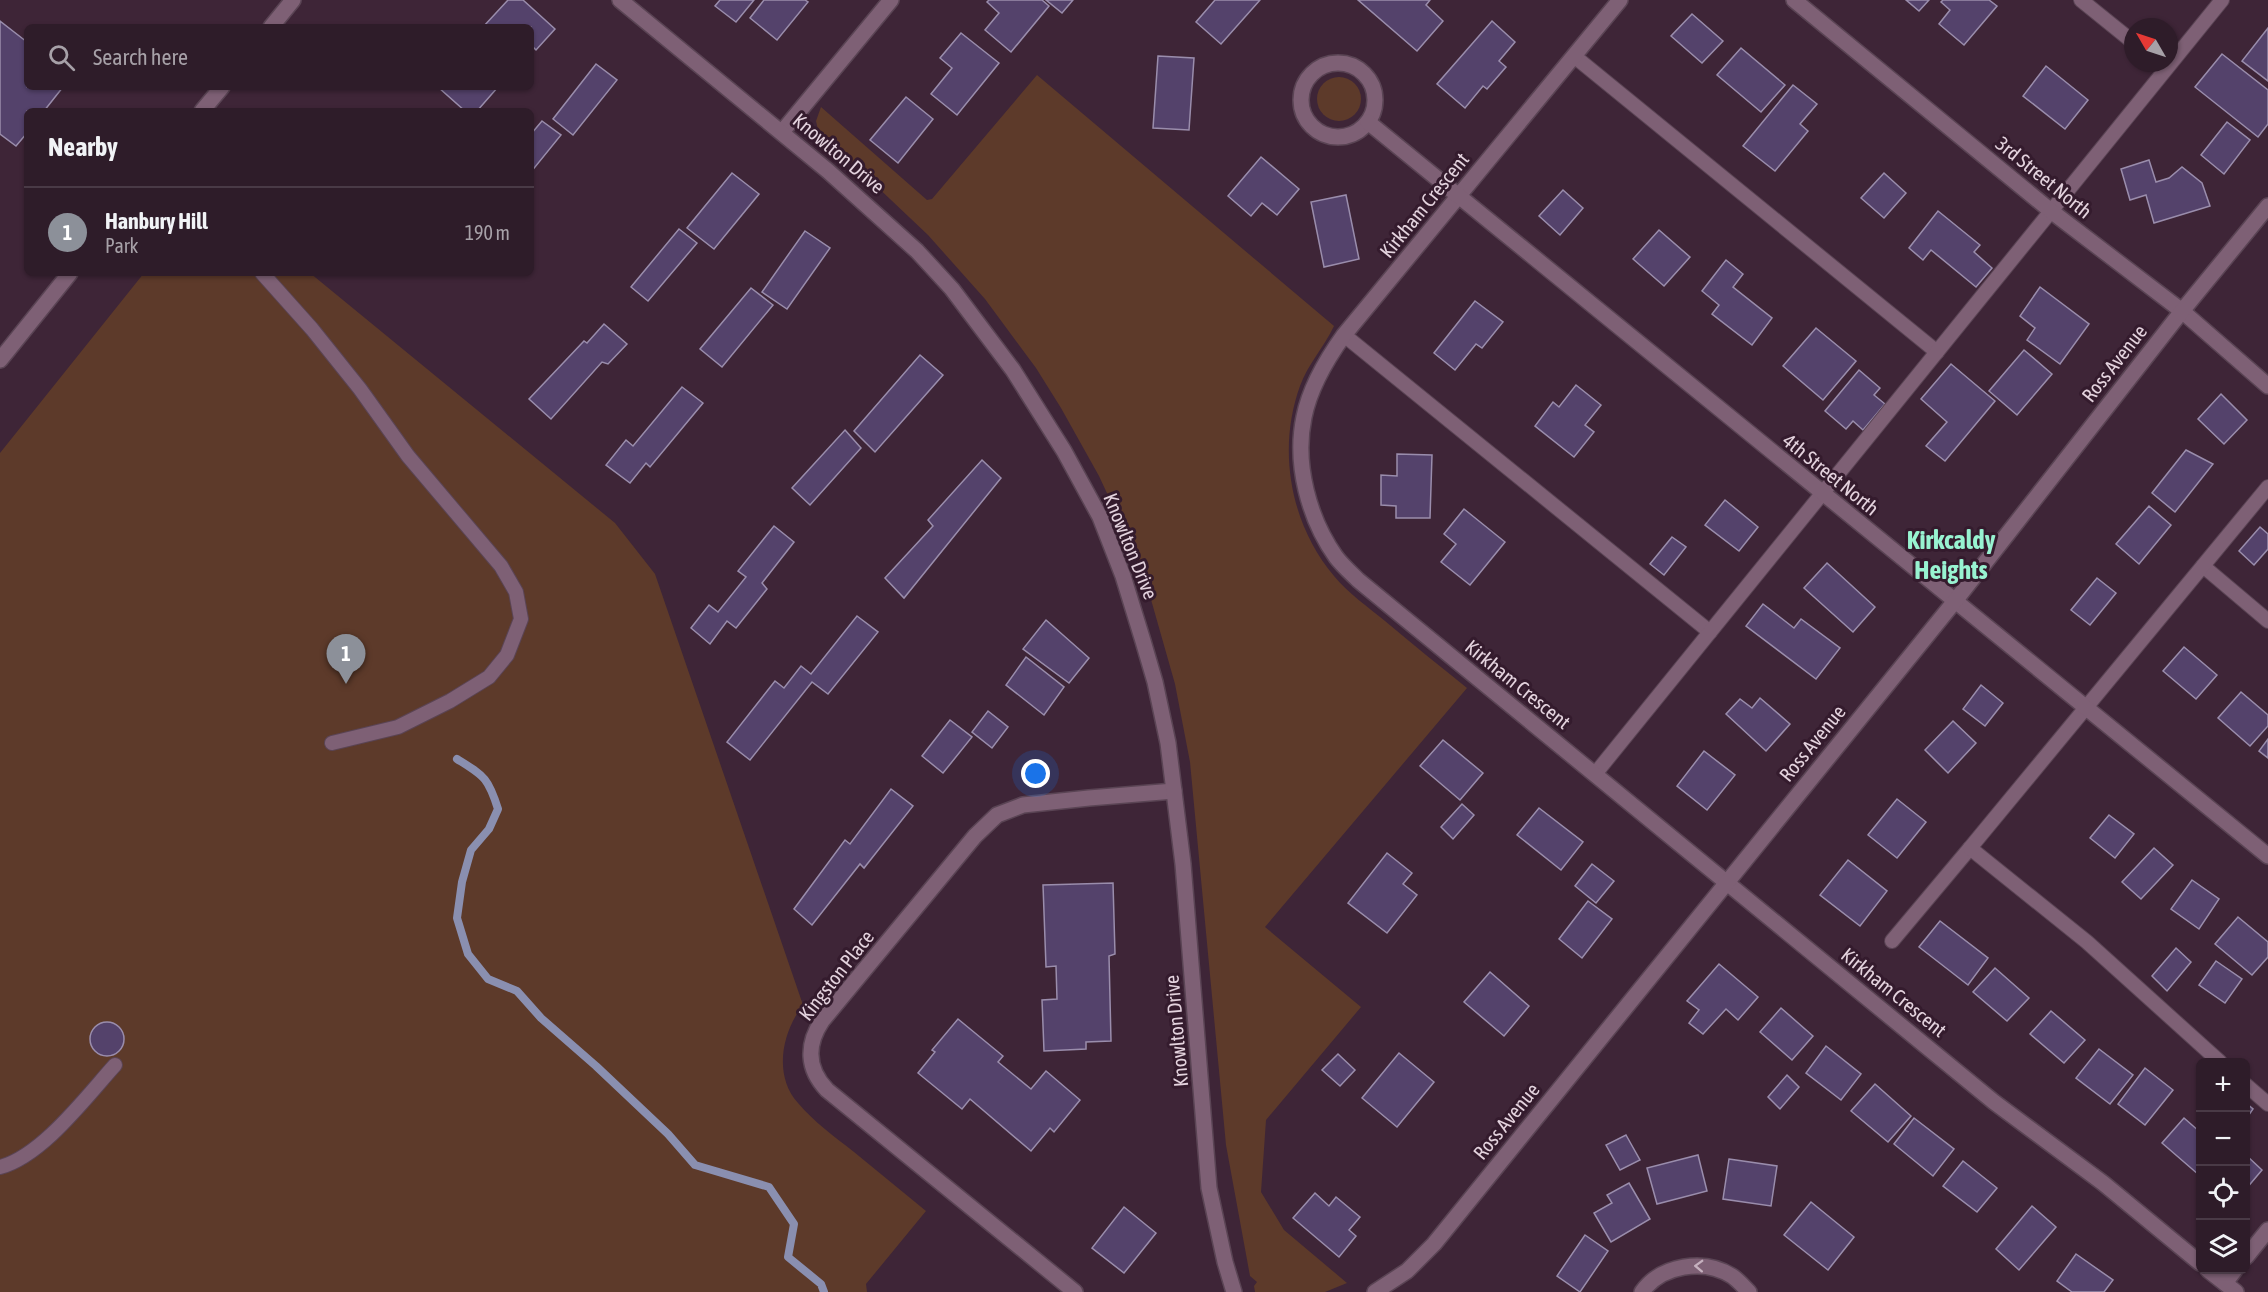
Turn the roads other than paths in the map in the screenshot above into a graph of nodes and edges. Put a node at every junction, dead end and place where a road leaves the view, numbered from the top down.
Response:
1 (293, 0) edge
2 (620, 0) edge
3 (891, 0) edge
4 (1620, 0) edge
5 (1794, 0) edge
6 (2081, 0) edge
7 (2222, 0) edge
8 (273, 24) edge
9 (2124, 35) edge
10 (2178, 48) edge
11 (1574, 56) junction
12 (2157, 72) edge
13 (220, 90) edge
14 (204, 108) edge
15 (1368, 122) junction
16 (782, 132) junction
17 (1459, 195) junction
18 (2268, 206) edge
19 (2051, 211) junction
20 (68, 276) edge
21 (265, 276) edge
22 (2181, 311) junction
23 (1344, 335) junction
24 (1937, 352) junction
25 (0, 360) edge
26 (2268, 386) edge
27 (2268, 487) edge
28 (1822, 494) junction
29 (2203, 566) junction
30 (1955, 601) junction
31 (2268, 621) edge
32 (1710, 632) junction
33 (2085, 709) junction
34 (332, 743) dead end
35 (1594, 774) junction
36 (1174, 791) junction
37 (1970, 848) junction
38 (2268, 856) edge
39 (1727, 882) junction
40 (1892, 941) dead end
41 (2216, 1058) edge
42 (115, 1065) dead end
43 (2250, 1088) edge
44 (2268, 1104) edge
45 (0, 1167) edge
46 (2268, 1230) edge
47 (2250, 1252) edge
48 (2196, 1260) edge
49 (2214, 1274) edge
50 (2230, 1287) edge
51 (1075, 1292) edge
52 (1234, 1292) edge
53 (1375, 1292) edge
54 (1642, 1292) edge
55 (1749, 1292) edge

1 - 8 street
2 - 16 street, Knowlton Drive
3 - 16 street
4 - 11 street, Kirkham Crescent
5 - 19 street, 3rd Street North
6 - 9 lane
7 - 10 lane
11 - 17 street, Kirkham Crescent
11 - 24 lane
12 - 19 lane
13 - 14 street
15 - 15 street
15 - 17 street, 4th Street North
16 - 36 street, Knowlton Drive
17 - 23 street, Kirkham Crescent
17 - 28 street, 4th Street North
18 - 22 street, Ross Avenue
19 - 22 street, 3rd Street North
19 - 24 lane
20 - 25 street
21 - 34 lane
22 - 26 street, 3rd Street North
22 - 30 street, Ross Avenue
23 - 32 lane
23 - 35 street, Kirkham Crescent
24 - 28 lane
27 - 29 lane
28 - 30 street, 4th Street North
28 - 32 lane
29 - 31 lane
29 - 33 lane
30 - 33 street, 4th Street North
30 - 39 street, Ross Avenue
32 - 35 lane
33 - 37 lane
33 - 38 street, 4th Street North
35 - 39 street, Kirkham Crescent
36 - 51 street, Kingston Place
36 - 52 street, Knowlton Drive
37 - 40 lane
37 - 41 lane
39 - 48 street, Kirkham Crescent
39 - 53 street, Ross Avenue
42 - 45 lane
43 - 44 lane
46 - 47 street
49 - 50 street
55 -> 54 street

